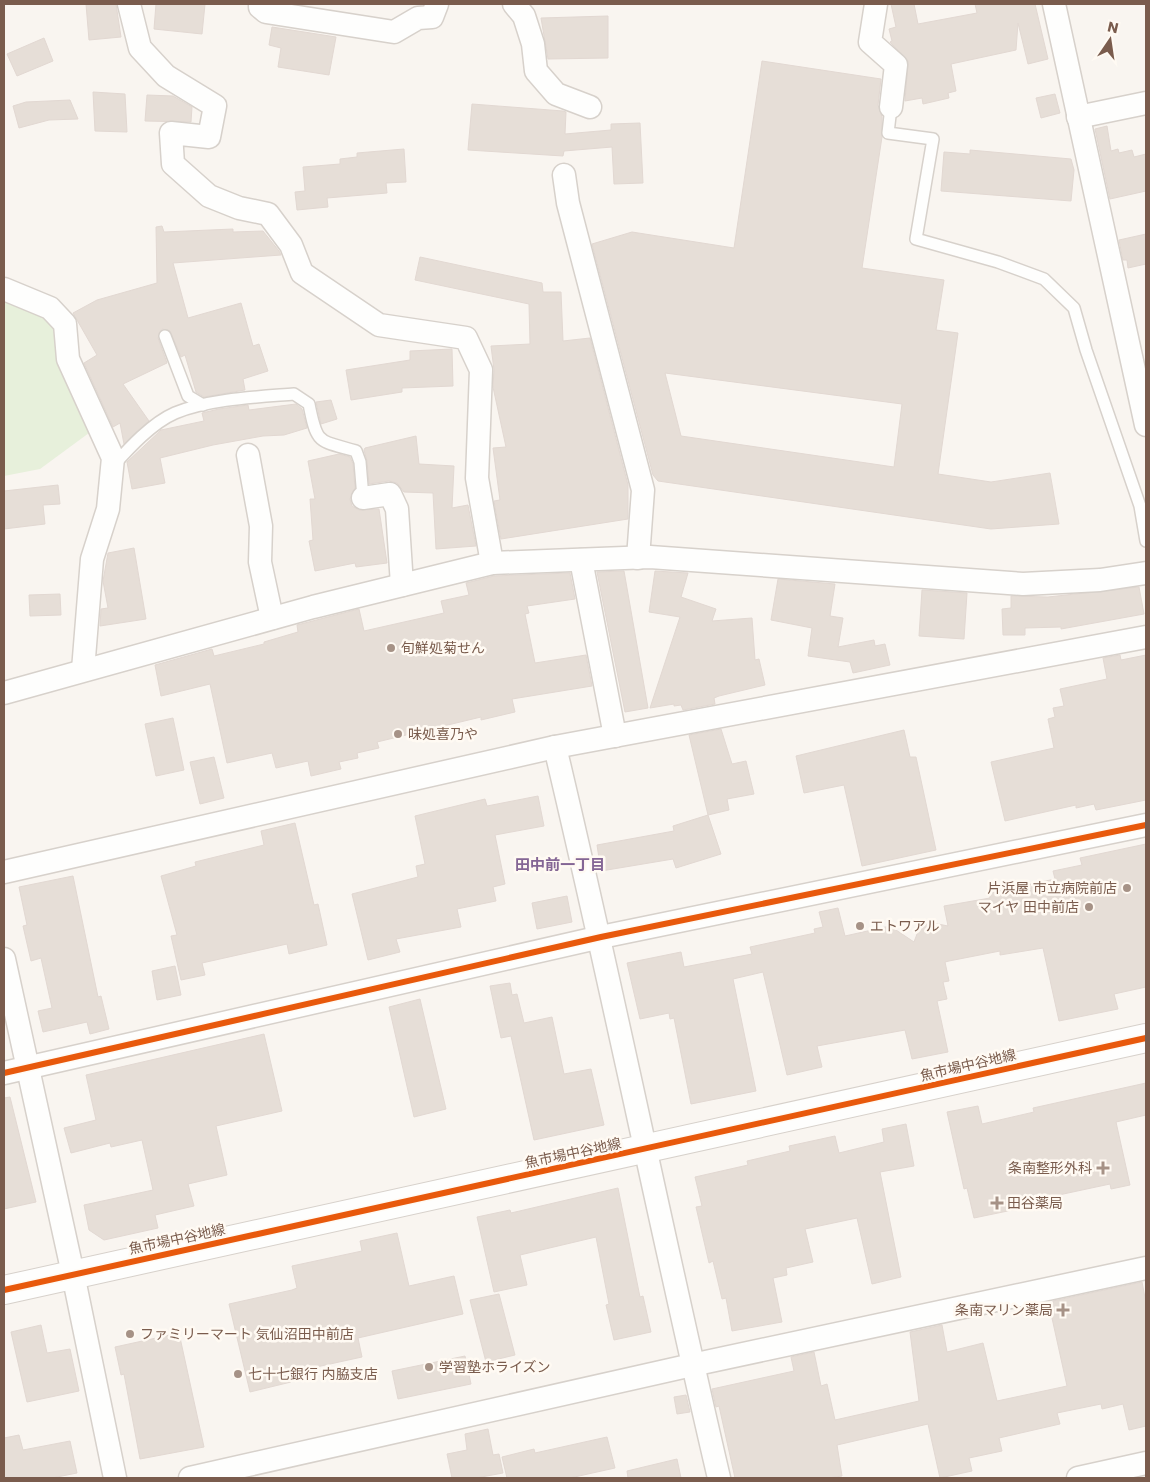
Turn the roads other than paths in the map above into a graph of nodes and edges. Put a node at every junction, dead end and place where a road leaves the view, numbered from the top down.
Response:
1 (128, 4) edge
2 (260, 4) edge
3 (437, 4) edge
4 (514, 4) edge
5 (876, 4) edge
6 (1054, 4) edge
7 (1146, 103) edge
8 (590, 107) dead end
9 (891, 107) joint
10 (1078, 117) junction
11 (564, 175) dead end
12 (4, 289) edge
13 (165, 336) dead end
14 (203, 405) junction
15 (1146, 425) edge
16 (248, 455) dead end
17 (112, 467) junction
18 (363, 498) joint
19 (1146, 541) edge
20 (638, 558) junction
21 (581, 560) junction
22 (492, 563) junction
23 (1146, 573) edge
24 (402, 585) junction
25 (272, 618) junction
26 (1146, 637) edge
27 (83, 670) junction
28 (4, 693) edge
29 (614, 736) junction
30 (555, 747) junction
31 (1146, 825) edge
32 (4, 872) edge
33 (601, 937) junction
34 (4, 959) edge
35 (1146, 1038) edge
36 (26, 1068) junction
37 (4, 1073) edge
38 (645, 1150) junction
39 (1146, 1268) edge
40 (73, 1274) junction
41 (4, 1290) edge
42 (692, 1365) junction
43 (1146, 1463) edge
44 (115, 1478) edge
45 (190, 1478) edge
46 (719, 1478) edge
47 (1078, 1478) edge

1 - 22 street
2 - 3 street
4 - 8 street
5 - 9 street
6 - 10 street
7 - 10 street
9 - 19 lane
10 - 15 street
11 - 20 street
12 - 17 street
13 - 14 lane
14 - 17 lane
14 - 18 lane
16 - 25 street
17 - 27 street
18 - 24 street
20 - 21 street
20 - 23 street
21 - 22 street
21 - 29 street
22 - 24 street
24 - 25 street
25 - 27 street
26 - 29 street
27 - 28 street
29 - 30 street
30 - 32 street
30 - 33 street
31 - 33 street
33 - 36 street
33 - 38 street
34 - 36 street
35 - 38 street, 魚市場中谷地線
36 - 37 street
36 - 40 street
38 - 40 street, 魚市場中谷地線
38 - 42 street
39 - 42 street
40 - 41 street, 魚市場中谷地線
40 - 44 street
42 - 45 street
42 - 46 street
43 - 47 street

